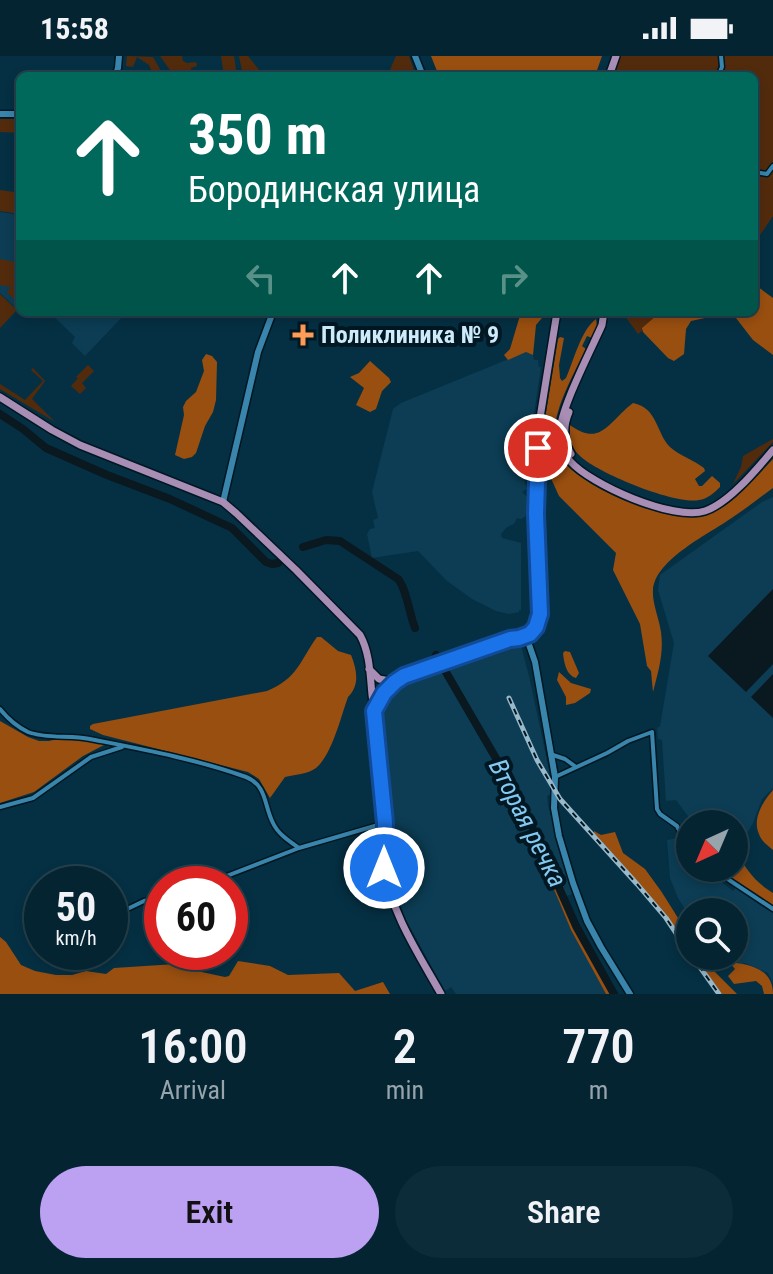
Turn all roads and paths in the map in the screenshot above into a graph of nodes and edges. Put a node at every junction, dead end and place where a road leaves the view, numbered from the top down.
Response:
1 (272, 316) edge
2 (557, 316) edge
3 (605, 316) edge
4 (0, 397) edge
5 (773, 448) edge
6 (223, 502) junction
7 (526, 634) junction
8 (369, 669) junction
9 (395, 682) junction
10 (0, 709) edge
11 (374, 711) junction
12 (124, 747) junction
13 (550, 754) junction
14 (576, 767) junction
15 (555, 777) junction
16 (0, 807) edge
17 (385, 823) junction
18 (676, 825) edge
19 (299, 848) junction
20 (248, 868) edge
21 (732, 882) edge
22 (773, 909) edge
23 (441, 994) edge
24 (630, 994) edge

1 - 6 main road
2 - 7 main road
3 - 5 main road
4 - 6 main road
6 - 8 main road
7 - 9 main road
7 - 13 main road
8 - 9 main road
8 - 11 main road
9 - 11 main road
10 - 12 street
11 - 17 main road
12 - 16 street
12 - 19 street
13 - 14 street
13 - 15 main road
14 - 15 street
14 - 18 street
15 - 24 main road
17 - 19 street
17 - 23 main road
19 - 20 street
21 - 22 street

